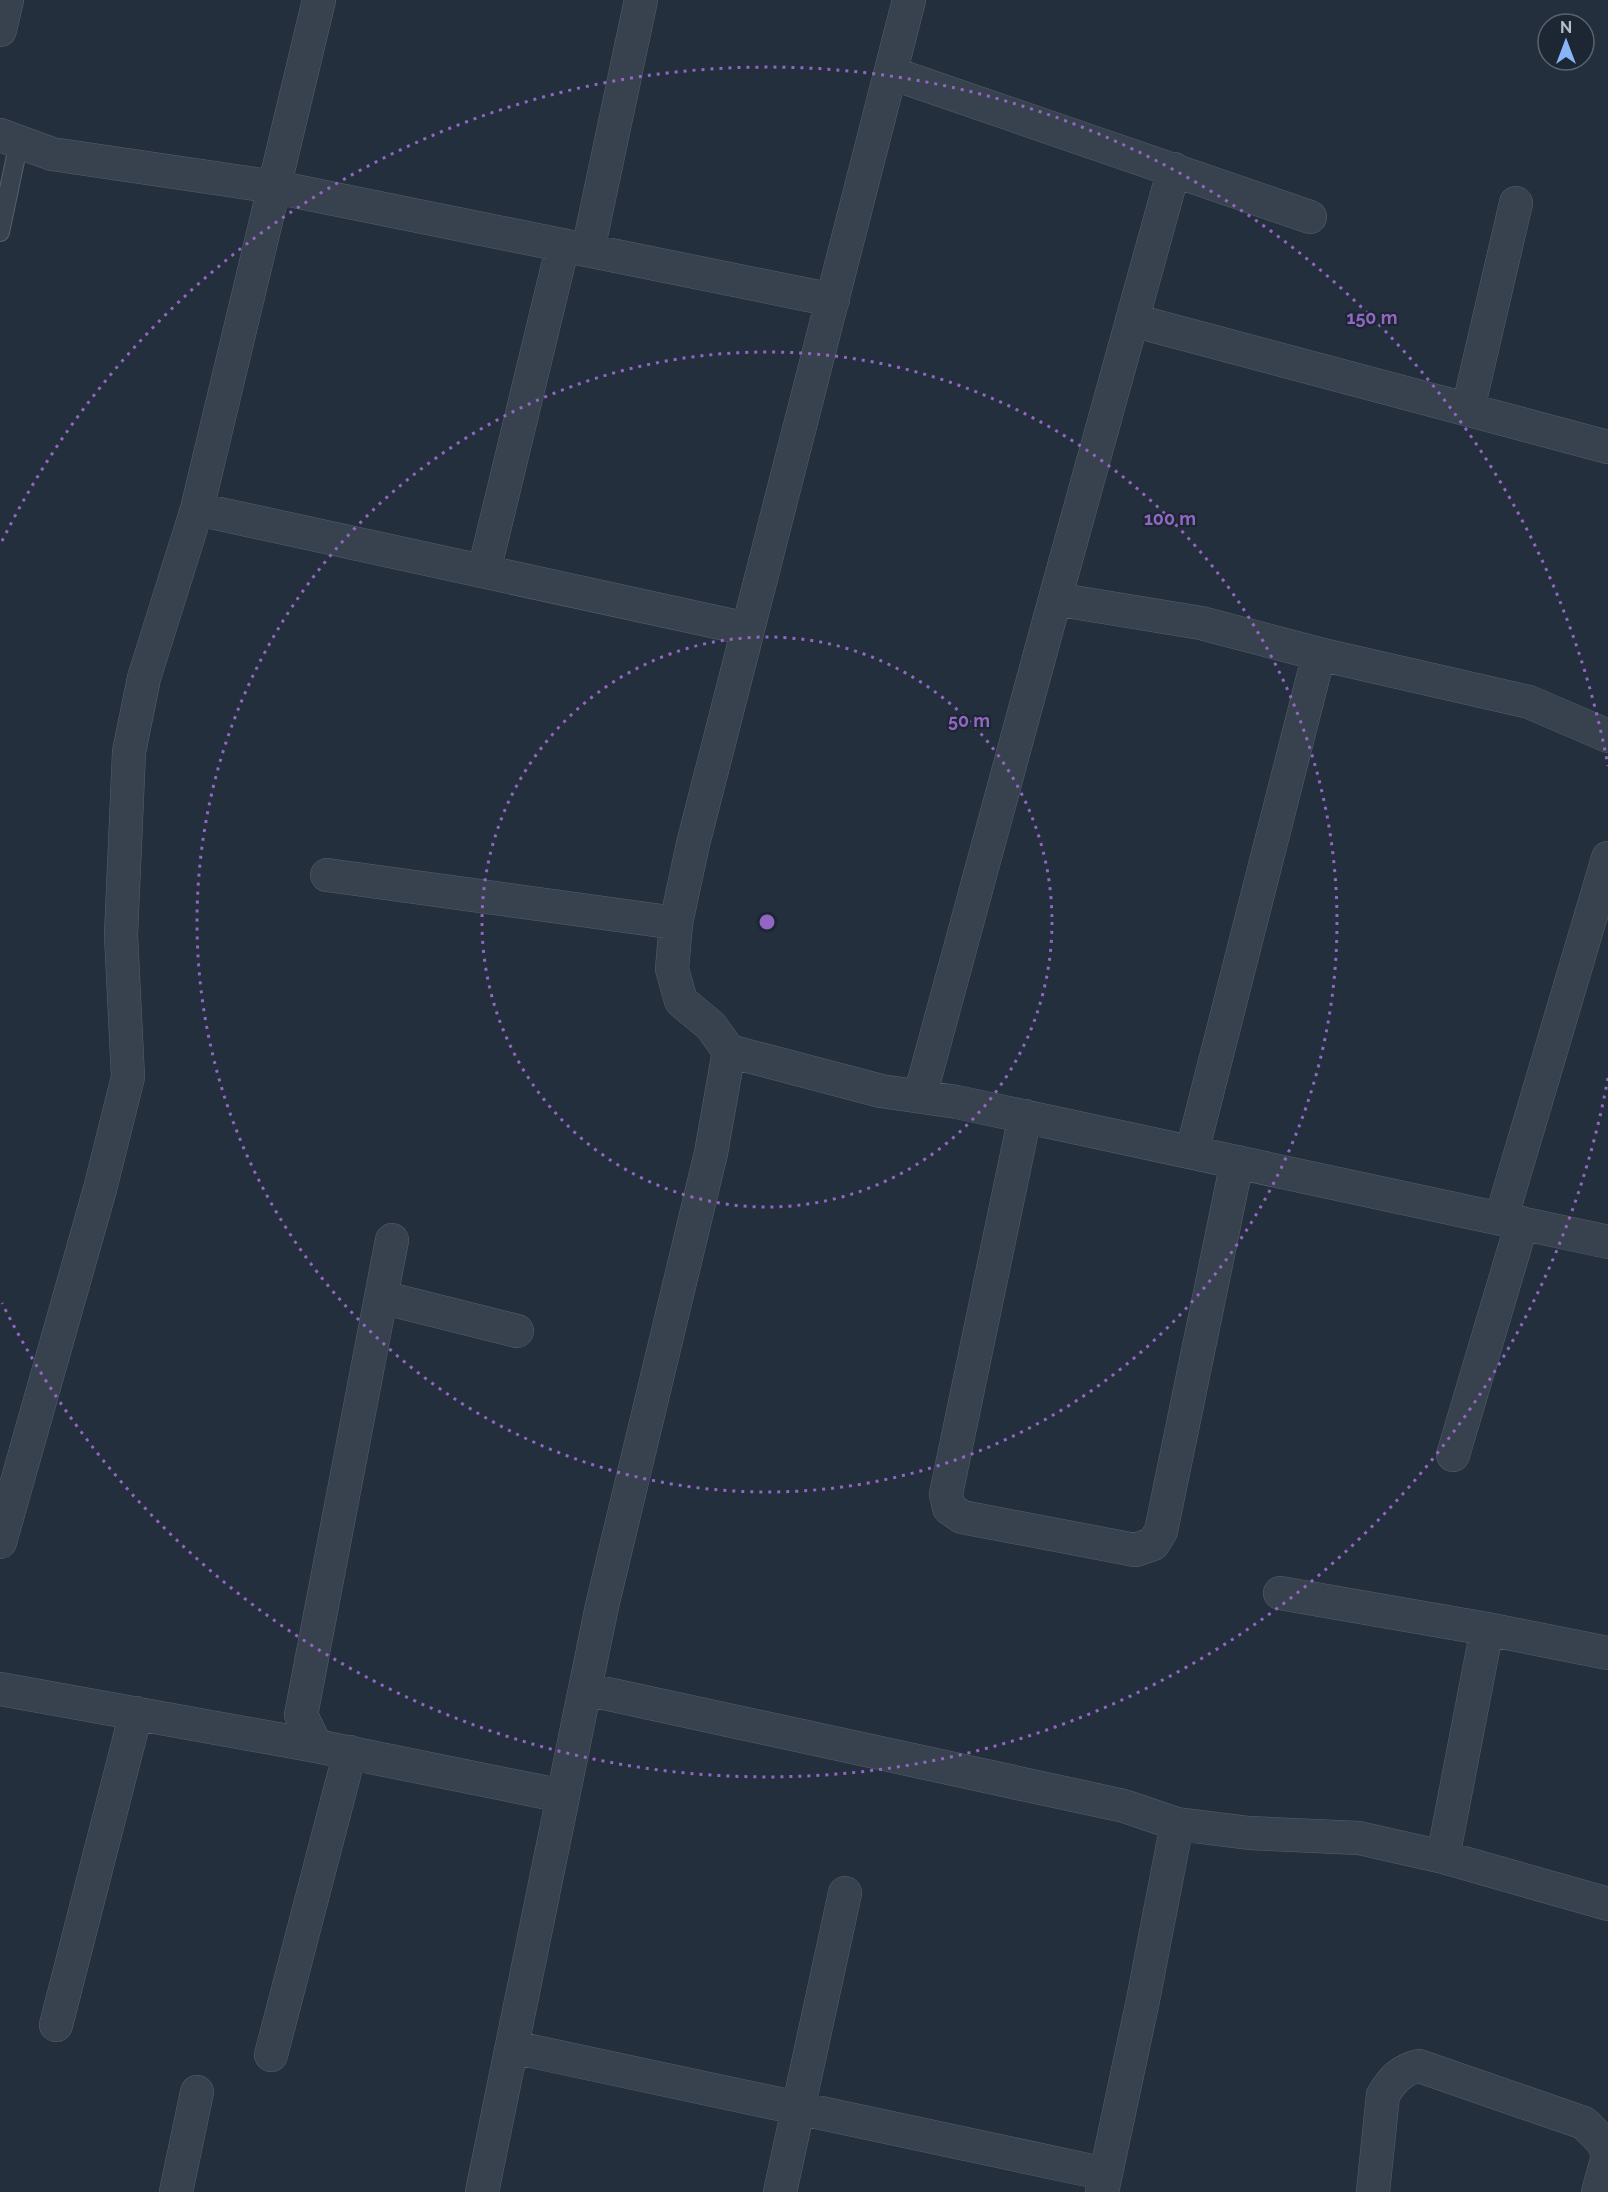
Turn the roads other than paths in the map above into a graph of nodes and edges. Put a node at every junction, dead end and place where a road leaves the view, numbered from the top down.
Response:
1 (7, 0) edge
2 (319, 0) edge
3 (641, 0) edge
4 (909, 0) edge
5 (0, 30) edge
6 (891, 73) junction
7 (10, 138) edge
8 (1174, 170) junction
9 (275, 187) junction
10 (1516, 203) dead end
11 (1310, 217) dead end
12 (0, 232) edge
13 (576, 247) junction
14 (832, 300) junction
15 (1132, 320) junction
16 (1468, 409) junction
17 (1608, 447) edge
18 (197, 508) junction
19 (484, 571) junction
20 (1055, 599) junction
21 (748, 628) junction
22 (1319, 654) junction
23 (1608, 736) edge
24 (1608, 858) edge
25 (327, 875) dead end
26 (676, 923) junction
27 (729, 1051) junction
28 (920, 1096) junction
29 (1025, 1116) junction
30 (1192, 1152) junction
31 (1237, 1161) junction
32 (1511, 1221) junction
33 (392, 1240) dead end
34 (1608, 1242) edge
35 (381, 1297) junction
36 (517, 1331) dead end
37 (1453, 1455) dead end
38 (0, 1542) edge
39 (1280, 1593) dead end
40 (1487, 1629) junction
41 (1608, 1653) edge
42 (0, 1689) edge
43 (585, 1689) junction
44 (136, 1713) junction
45 (316, 1746) junction
46 (350, 1752) junction
47 (563, 1796) junction
48 (1177, 1824) junction
49 (1443, 1857) junction
50 (845, 1893) dead end
51 (1608, 1904) edge
52 (56, 2025) dead end
53 (512, 2047) junction
54 (271, 2055) dead end
55 (197, 2092) dead end
56 (799, 2108) junction
57 (1608, 2155) edge
58 (1104, 2183) edge
59 (176, 2192) edge
60 (482, 2192) edge
61 (780, 2192) edge
62 (1373, 2192) edge
63 (1598, 2192) edge

1 - 5 street
2 - 9 street
3 - 13 street
4 - 6 street
6 - 8 street
6 - 14 street
7 - 9 street
7 - 12 lane
8 - 11 street
8 - 15 street
9 - 13 street
9 - 18 street
10 - 16 street
13 - 14 street
13 - 19 street
14 - 21 street
15 - 16 street
15 - 20 street
16 - 17 street
18 - 19 street
18 - 38 street
19 - 21 street
20 - 22 street
20 - 28 street
21 - 26 street
22 - 23 street
22 - 30 street
24 - 32 street
25 - 26 street
26 - 27 street
27 - 28 street
27 - 43 street
28 - 29 street
29 - 30 street
29 - 31 street
30 - 31 street
31 - 32 street
32 - 34 street
32 - 37 street
33 - 35 street
35 - 36 street
35 - 45 street
39 - 40 street
40 - 41 street
40 - 49 street
42 - 44 street
43 - 47 street
43 - 48 street
44 - 45 street
44 - 52 street
45 - 46 street
46 - 47 street
46 - 54 street
47 - 53 street
48 - 49 street
48 - 58 street
49 - 51 street
50 - 56 street
53 - 56 street
53 - 60 street
55 - 59 street
56 - 58 street
56 - 61 street
57 - 62 street
57 - 63 street

